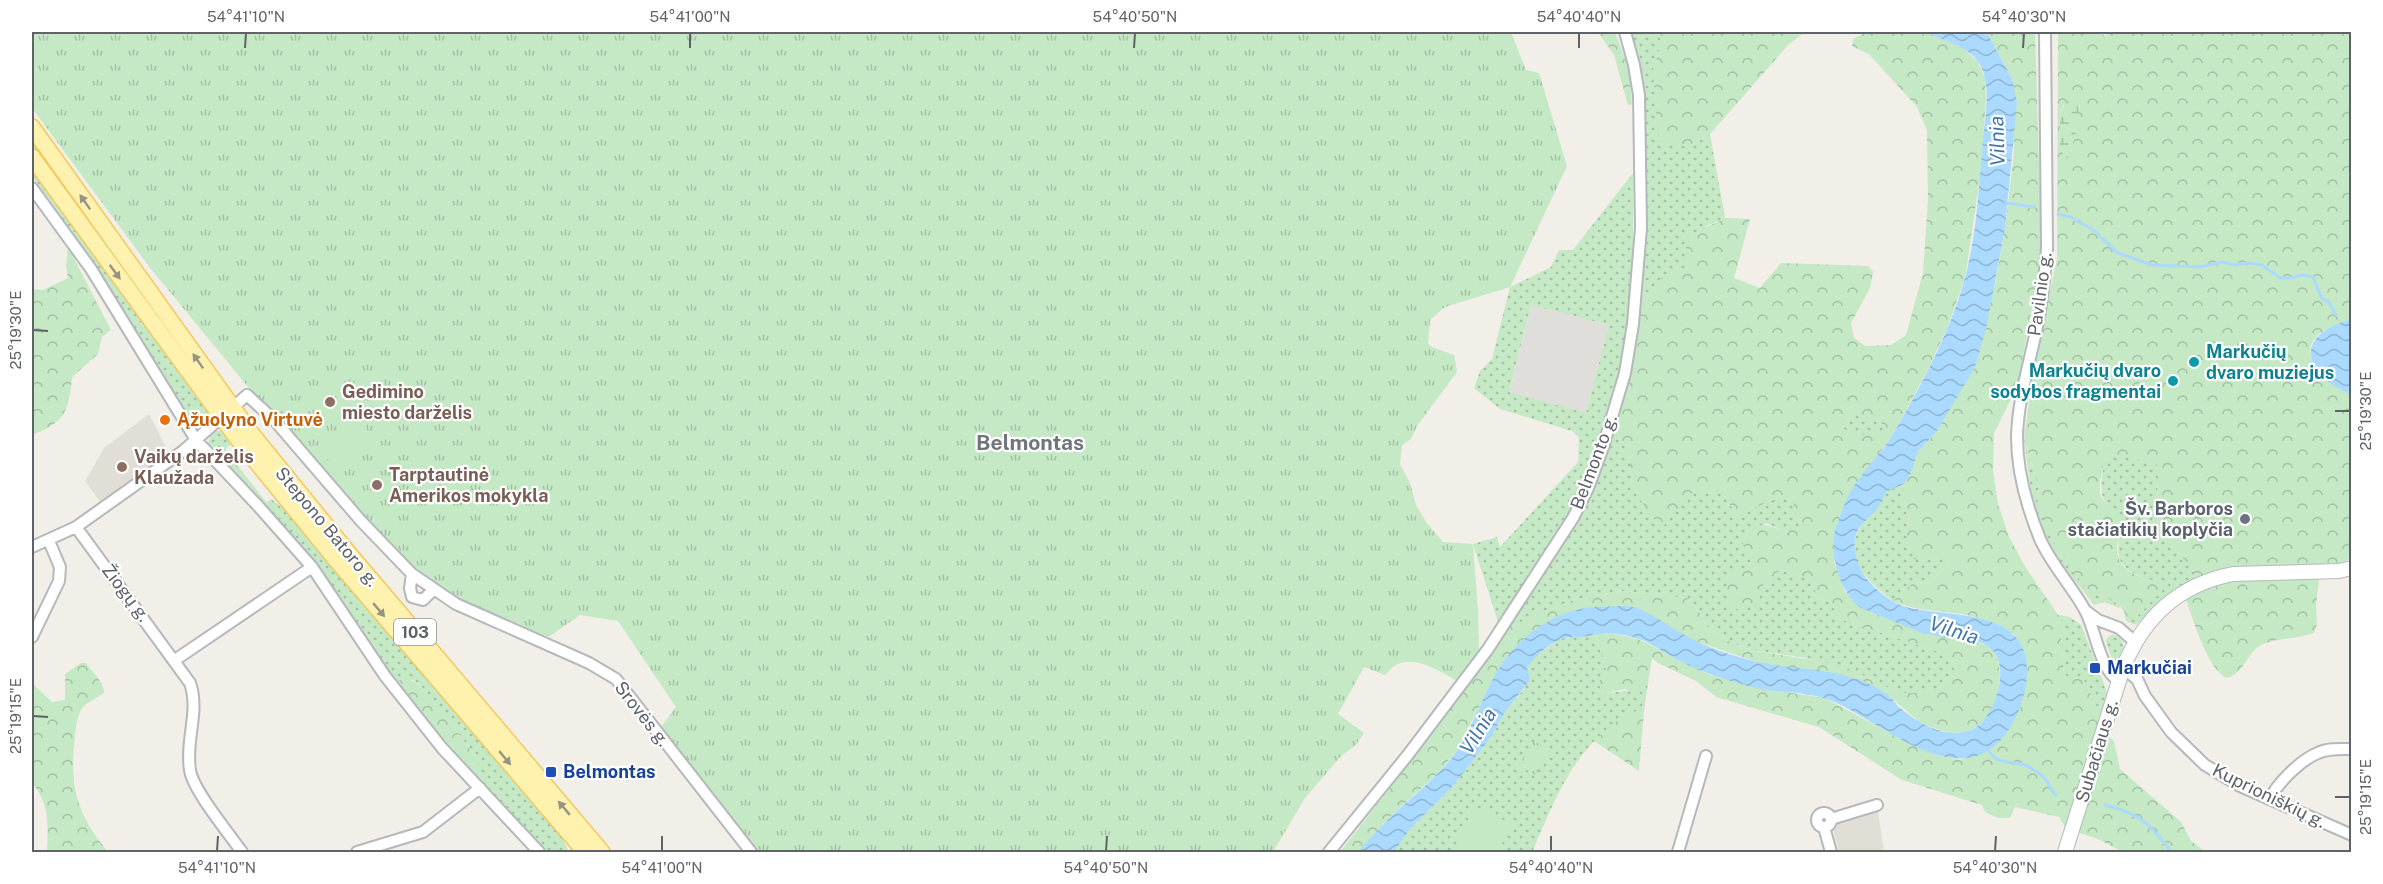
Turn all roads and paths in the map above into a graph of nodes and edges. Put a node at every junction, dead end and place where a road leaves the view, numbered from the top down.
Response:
1 (1625, 32) edge
2 (2045, 32) edge
3 (32, 127) edge
4 (32, 157) edge
5 (32, 188) edge
6 (227, 414) junction
7 (196, 440) junction
8 (76, 527) junction
9 (49, 541) junction
10 (32, 547) edge
11 (312, 567) junction
12 (2352, 568) edge
13 (412, 574) junction
14 (433, 590) junction
15 (2086, 611) junction
16 (2105, 623) junction
17 (2096, 636) junction
18 (32, 637) edge
19 (2135, 642) junction
20 (175, 660) junction
21 (2121, 675) junction
22 (2352, 749) edge
23 (1706, 756) dead end
24 (480, 788) junction
25 (2270, 799) junction
26 (1877, 805) dead end
27 (2352, 835) edge
28 (242, 852) edge
29 (357, 852) edge
30 (539, 852) edge
31 (585, 852) edge
32 (602, 852) edge
33 (751, 852) edge
34 (1329, 852) edge
35 (1678, 852) edge
36 (1831, 852) edge
37 (2065, 852) edge

1 - 34 street, Belmonto g.
2 - 15 street, Pavilnio g.
6 -> 3 main road, Stepono Batoro g. / 103
4 -> 6 main road, Stepono Batoro g. / 103
5 - 7 street, Stepono Batoro g.
6 - 7 street
6 - 13 street, Srovės g.
6 -> 31 main road, Stepono Batoro g. / 103
32 -> 6 main road, Stepono Batoro g. / 103
7 - 8 street
7 - 11 street, Stepono Batoro g.
8 - 9 street
8 - 20 street, Žiogų g.
9 - 10 street
9 - 18 street
11 - 20 street
11 - 24 street, Stepono Batoro g.
12 - 19 street, Subačiaus g.
13 - 14 street, Srovės g.
13 - 14 street, Srovės g.
14 - 33 street, Srovės g.
15 - 16 street, Pavilnio g.
15 - 17 street, Pavilnio g.
16 - 17 street
16 - 19 street, Pavilnio g.
17 - 21 street, Pavilnio g.
19 - 21 street, Subačiaus g.
20 - 28 street, Žiogų g.
21 - 25 street, Kuprioniškių g.
21 - 37 street, Subačiaus g.
22 - 25 street
23 - 35 street
24 - 29 street
24 - 30 street, Stepono Batoro g.
25 - 27 street, Kuprioniškių g.
26 - 36 street

